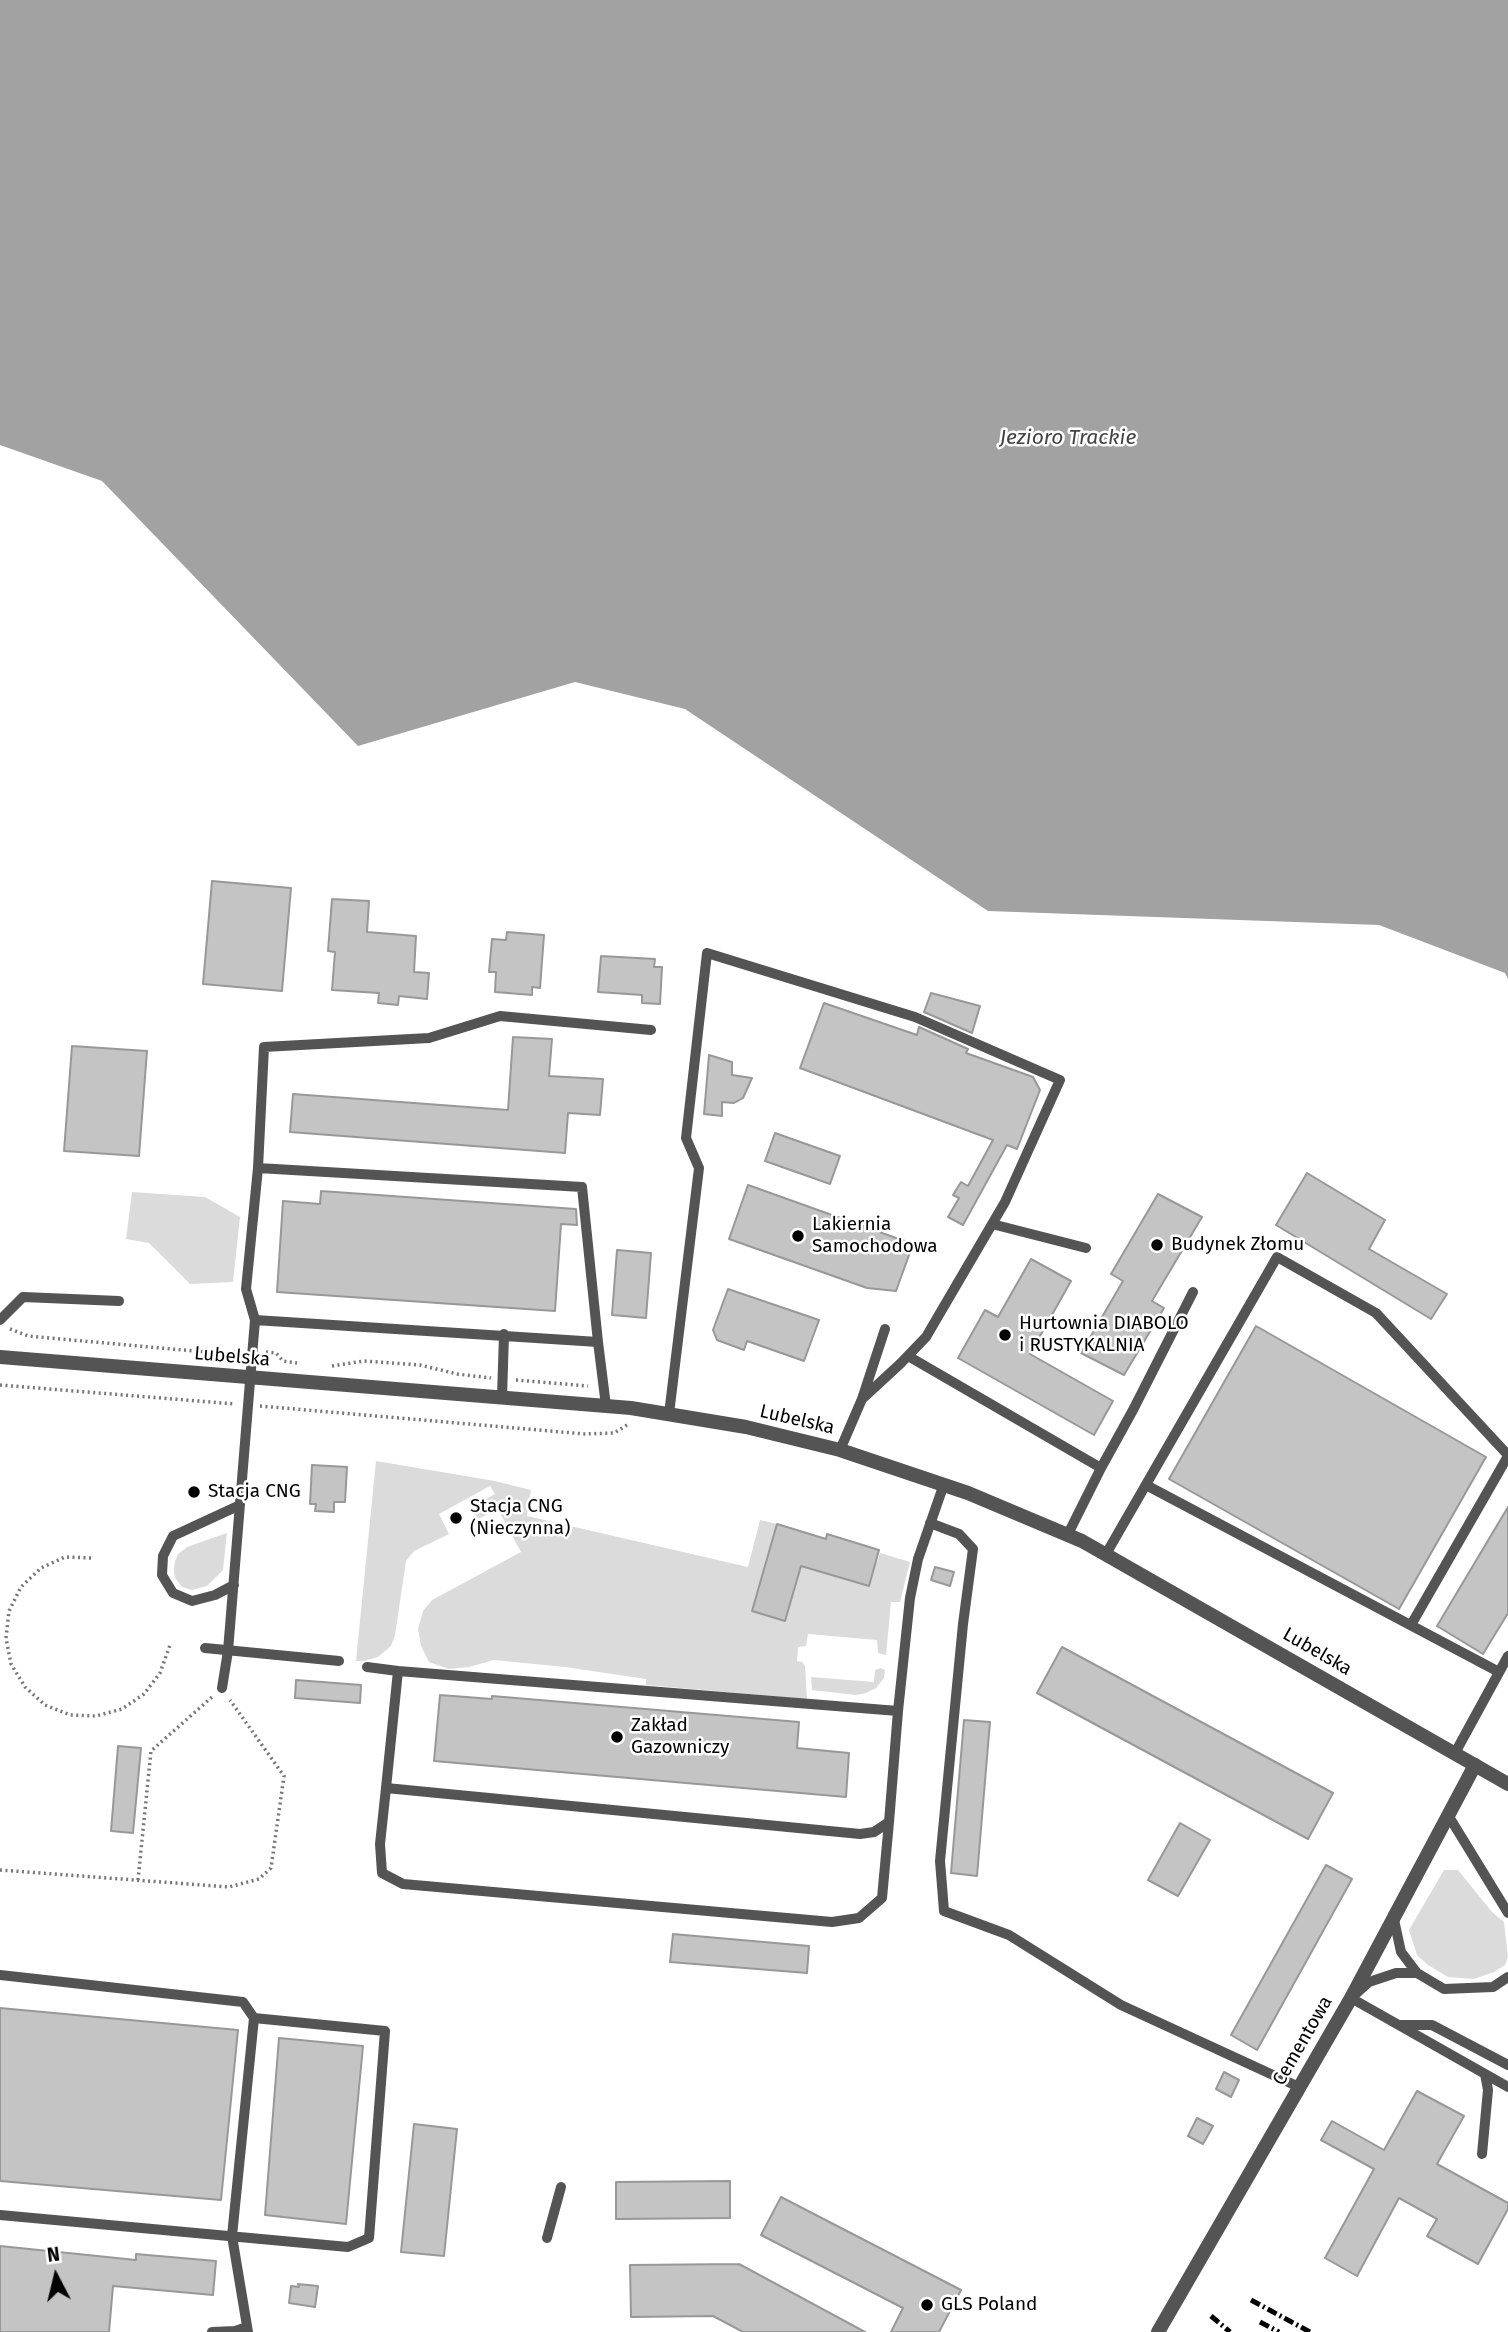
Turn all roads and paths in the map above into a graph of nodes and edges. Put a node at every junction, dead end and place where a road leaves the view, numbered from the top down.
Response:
1 (651, 1030) dead end
2 (258, 1168) junction
3 (992, 1224) junction
4 (1086, 1248) dead end
5 (1193, 1292) dead end
6 (119, 1301) dead end
7 (0, 1320) edge
8 (255, 1320) junction
9 (0, 1328) edge
10 (885, 1329) dead end
11 (504, 1335) junction
12 (598, 1342) junction
13 (253, 1351) junction
14 (0, 1356) edge
15 (908, 1356) junction
16 (304, 1364) dead end
17 (322, 1366) dead end
18 (250, 1378) junction
19 (503, 1378) junction
20 (0, 1385) edge
21 (603, 1387) junction
22 (502, 1397) junction
23 (862, 1399) junction
24 (248, 1405) junction
25 (606, 1406) junction
26 (631, 1408) junction
27 (669, 1414) junction
28 (841, 1450) junction
29 (1508, 1455) edge
30 (1101, 1468) junction
31 (944, 1484) junction
32 (1146, 1485) junction
33 (240, 1505) junction
34 (930, 1523) junction
35 (1068, 1534) junction
36 (1106, 1554) junction
37 (92, 1558) dead end
38 (233, 1585) junction
39 (1411, 1625) junction
40 (170, 1645) dead end
41 (205, 1648) dead end
42 (228, 1651) junction
43 (1508, 1656) edge
44 (339, 1661) dead end
45 (367, 1667) dead end
46 (398, 1671) junction
47 (1499, 1672) junction
48 (222, 1688) junction
49 (898, 1711) junction
50 (1455, 1753) junction
51 (1475, 1765) junction
52 (1508, 1784) edge
53 (386, 1788) junction
54 (1448, 1815) junction
55 (890, 1822) junction
56 (0, 1870) edge
57 (138, 1880) junction
58 (1508, 1913) edge
59 (1393, 1915) junction
60 (1417, 1973) junction
61 (0, 1975) edge
62 (1508, 1977) edge
63 (1351, 1998) junction
64 (254, 2018) junction
65 (1397, 2025) junction
66 (1508, 2065) edge
67 (1485, 2074) junction
68 (1299, 2087) junction
69 (1508, 2087) edge
70 (1482, 2154) dead end
71 (561, 2187) dead end
72 (0, 2215) edge
73 (232, 2236) junction
74 (547, 2238) dead end
75 (248, 2330) edge
76 (212, 2332) edge
77 (1158, 2332) edge

1 - 2 lane
2 - 8 lane
2 - 12 lane
3 - 4 lane
3 - 15 lane
3 - 27 lane
5 - 30 lane
6 - 7 lane
8 - 11 lane
8 - 13 lane
9 - 13 path
10 - 23 lane
11 - 12 lane
11 - 19 lane
12 - 21 lane
13 - 16 path
13 - 18 lane
14 - 18 street, Lubelska
15 - 23 lane
15 - 30 lane
17 - 19 path
18 - 22 street, Lubelska
18 - 24 lane
19 - 21 path
19 - 22 lane
20 - 24 path
21 - 25 lane
22 - 25 street, Lubelska
23 - 28 lane
24 - 26 path
24 - 33 lane
25 - 26 street, Lubelska
26 - 27 street, Lubelska
27 - 28 street, Lubelska
28 - 31 street, Lubelska
29 - 32 lane
29 - 39 lane
30 - 35 lane
31 - 34 lane
31 - 35 street, Lubelska
32 - 36 lane
32 - 39 lane
33 - 38 lane
33 - 38 lane
34 - 49 lane
34 - 68 lane
35 - 36 street, Lubelska
36 - 50 street, Lubelska
37 - 40 path
38 - 42 lane
39 - 47 lane
41 - 42 lane
42 - 44 lane
42 - 48 lane
43 - 47 lane
45 - 46 lane
46 - 49 lane
46 - 53 lane
47 - 50 lane
48 - 57 path
48 - 57 path
49 - 55 lane
50 - 51 street, Lubelska
51 - 52 street, Lubelska
51 - 54 street, Cementowa
53 - 55 lane
53 - 55 lane
54 - 58 lane
54 - 59 street, Cementowa
56 - 57 path
59 - 60 lane
59 - 63 street, Cementowa
60 - 62 lane
60 - 63 lane
61 - 64 lane
63 - 65 lane
63 - 68 street, Cementowa
64 - 73 lane
64 - 73 lane
65 - 66 lane
65 - 67 lane
67 - 69 lane
67 - 70 lane
68 - 77 street, Cementowa
71 - 74 lane
72 - 73 lane
73 - 75 lane
75 - 76 lane

